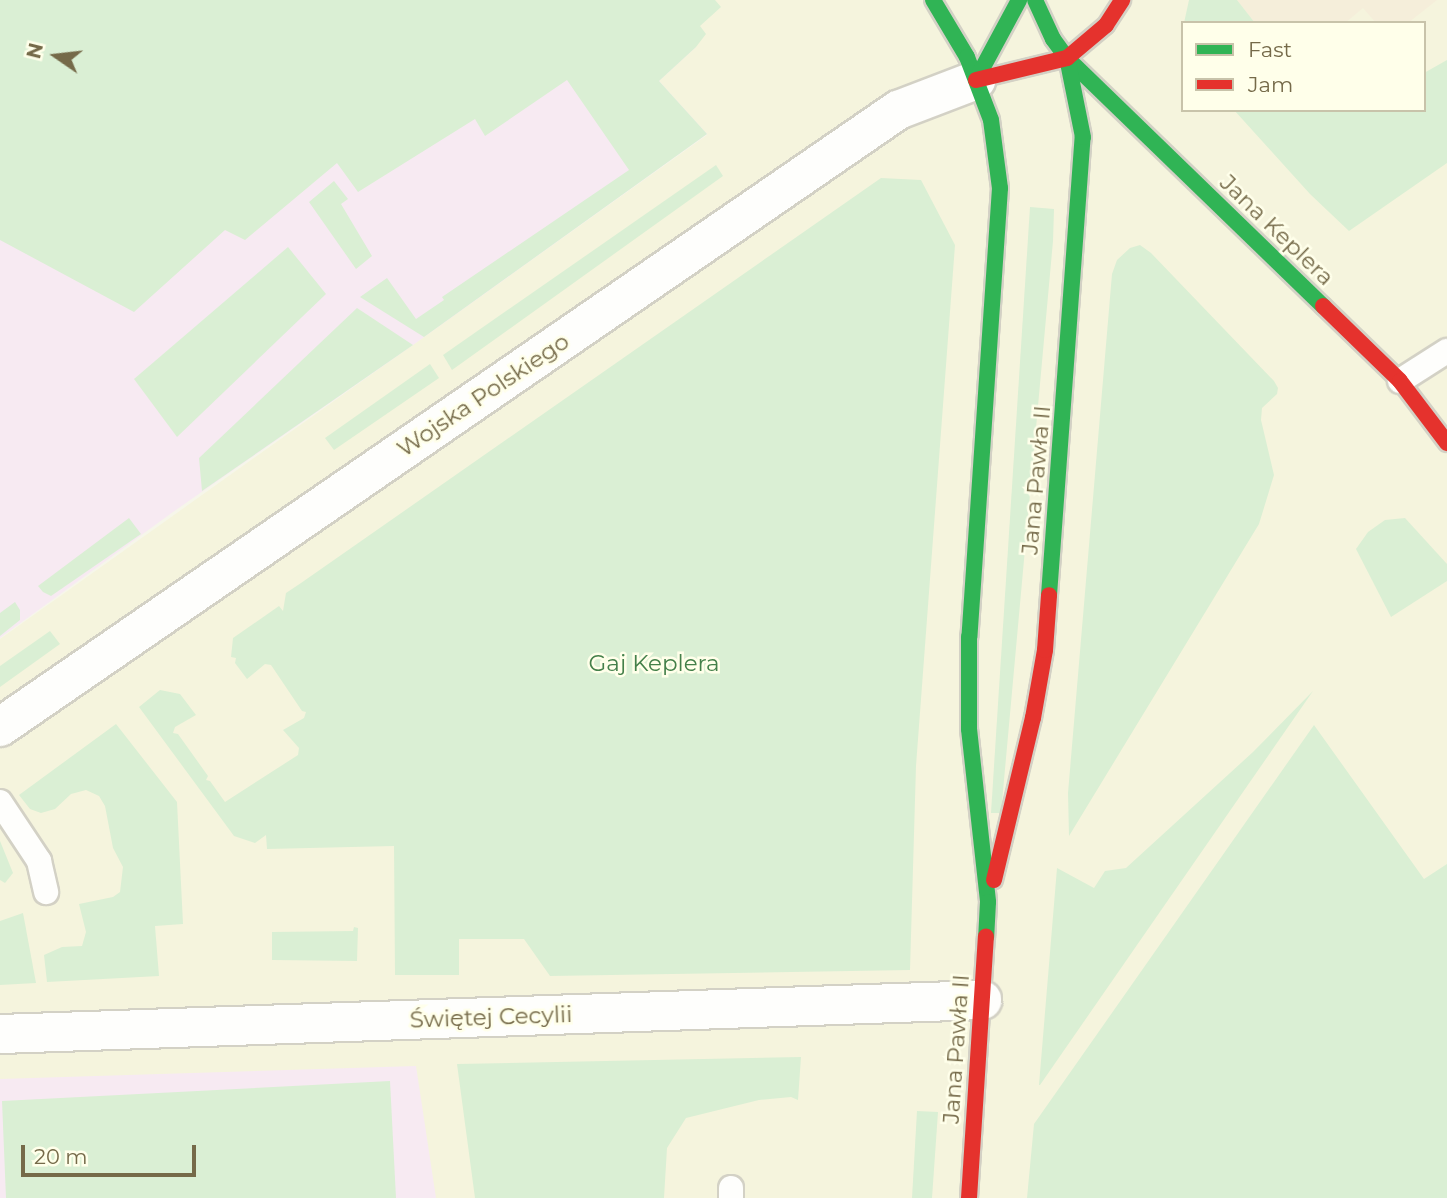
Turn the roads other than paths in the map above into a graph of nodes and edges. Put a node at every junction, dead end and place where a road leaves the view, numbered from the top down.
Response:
1 (933, 0) edge
2 (1019, 0) edge
3 (1035, 0) edge
4 (1122, 0) edge
5 (1067, 58) junction
6 (976, 80) junction
7 (1447, 351) edge
8 (1400, 381) junction
9 (1447, 443) edge
10 (0, 727) edge
11 (0, 802) edge
12 (46, 892) dead end
13 (988, 902) junction
14 (982, 1000) junction
15 (0, 1034) edge
16 (969, 1198) edge

1 - 6 main road, Jana Pawła II
2 - 6 main road
3 - 5 main road
4 - 5 main road
5 - 6 main road
5 - 8 main road, Jana Keplera
5 - 13 main road, Jana Pawła II
6 - 10 street, Wojska Polskiego
6 - 13 main road, Jana Pawła II
7 - 8 lane
8 - 9 main road, Jana Keplera
11 - 12 lane
13 - 14 main road, Jana Pawła II
14 - 15 street, Świętej Cecylii
14 - 16 main road, Jana Pawła II

